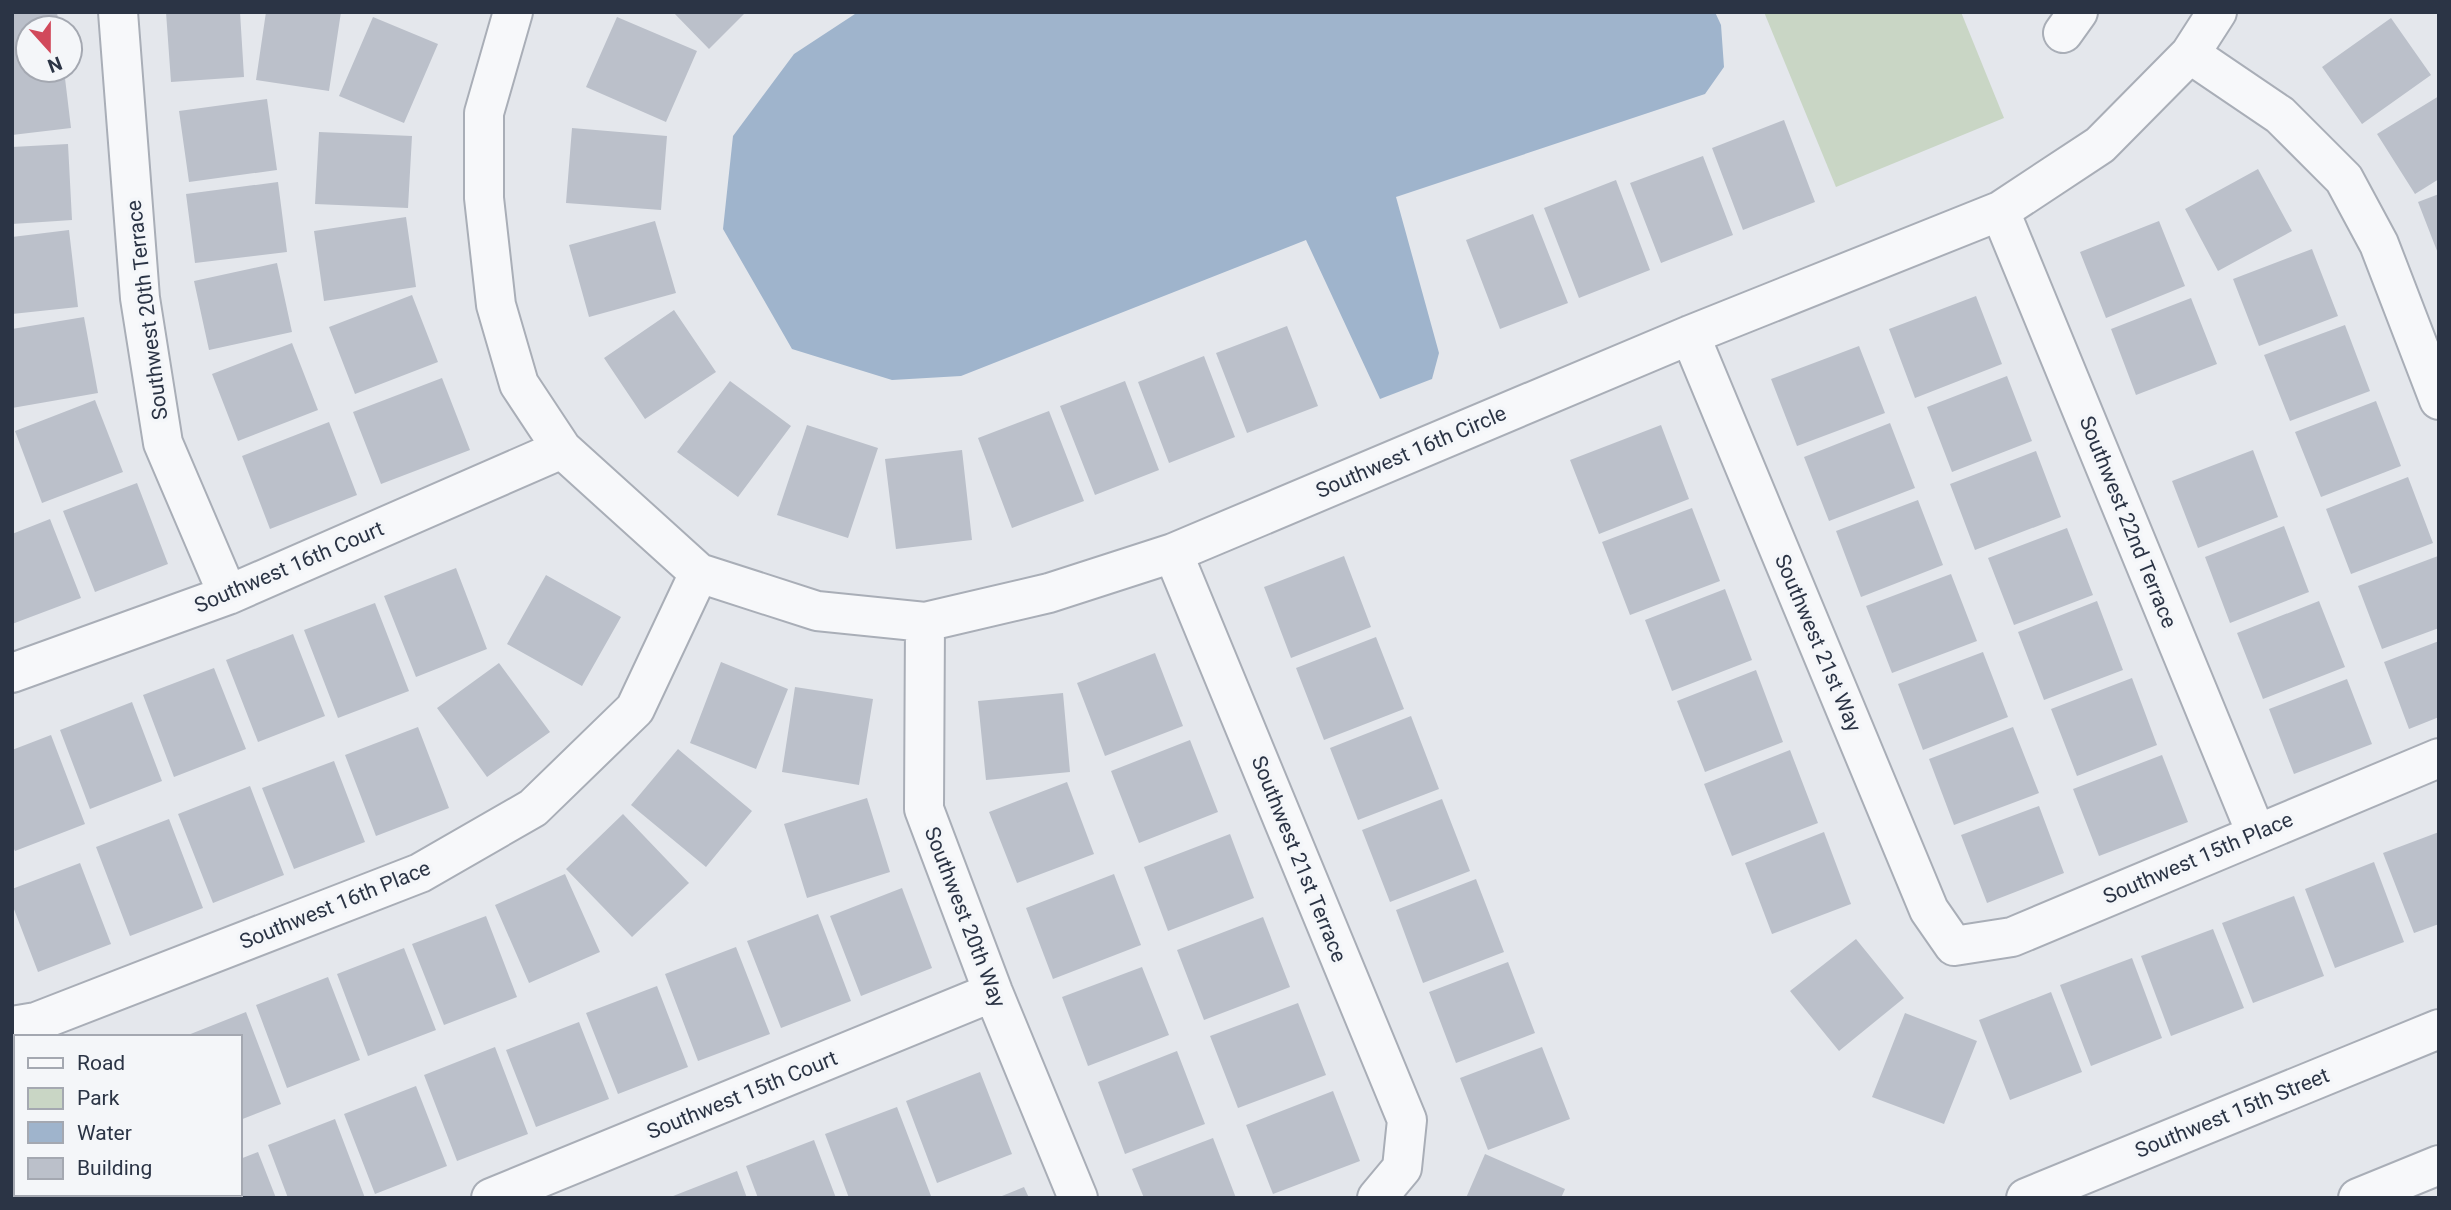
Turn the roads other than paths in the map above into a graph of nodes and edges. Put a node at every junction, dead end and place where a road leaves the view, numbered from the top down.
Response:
1 (118, 12) edge
2 (513, 12) edge
3 (2217, 12) edge
4 (2190, 54) junction
5 (2000, 211) junction
6 (1690, 335) junction
7 (2439, 400) edge
8 (562, 449) junction
9 (1173, 553) junction
10 (699, 573) junction
11 (228, 595) junction
12 (925, 622) junction
13 (12, 673) edge
14 (2439, 758) edge
15 (2256, 833) junction
16 (1954, 946) joint
17 (993, 992) junction
18 (12, 1027) edge
19 (2439, 1029) edge
20 (2439, 1165) edge
21 (492, 1198) edge
22 (1078, 1198) edge
23 (1377, 1198) edge
24 (2026, 1198) edge
25 (2358, 1198) edge

1 - 11 street, Southwest 20th Terrace
2 - 8 street, Southwest 16th Circle
3 - 4 street, Southwest 16th Circle
4 - 5 street, Southwest 16th Circle
4 - 7 street
5 - 6 street, Southwest 16th Circle
5 - 15 street, Southwest 22nd Terrace
6 - 9 street, Southwest 16th Circle
6 - 16 street, Southwest 21st Way
8 - 10 street, Southwest 16th Circle
8 - 11 street, Southwest 16th Court
9 - 12 street, Southwest 16th Circle
9 - 23 street, Southwest 21st Terrace
10 - 12 street, Southwest 16th Circle
10 - 18 street, Southwest 16th Place
11 - 13 street, Southwest 16th Court
12 - 17 street, Southwest 20th Way
14 - 15 street, Southwest 15th Place
15 - 16 street, Southwest 15th Place
17 - 21 street, Southwest 15th Court
17 - 22 street, Southwest 20th Way
19 - 24 street, Southwest 15th Street
20 - 25 street

